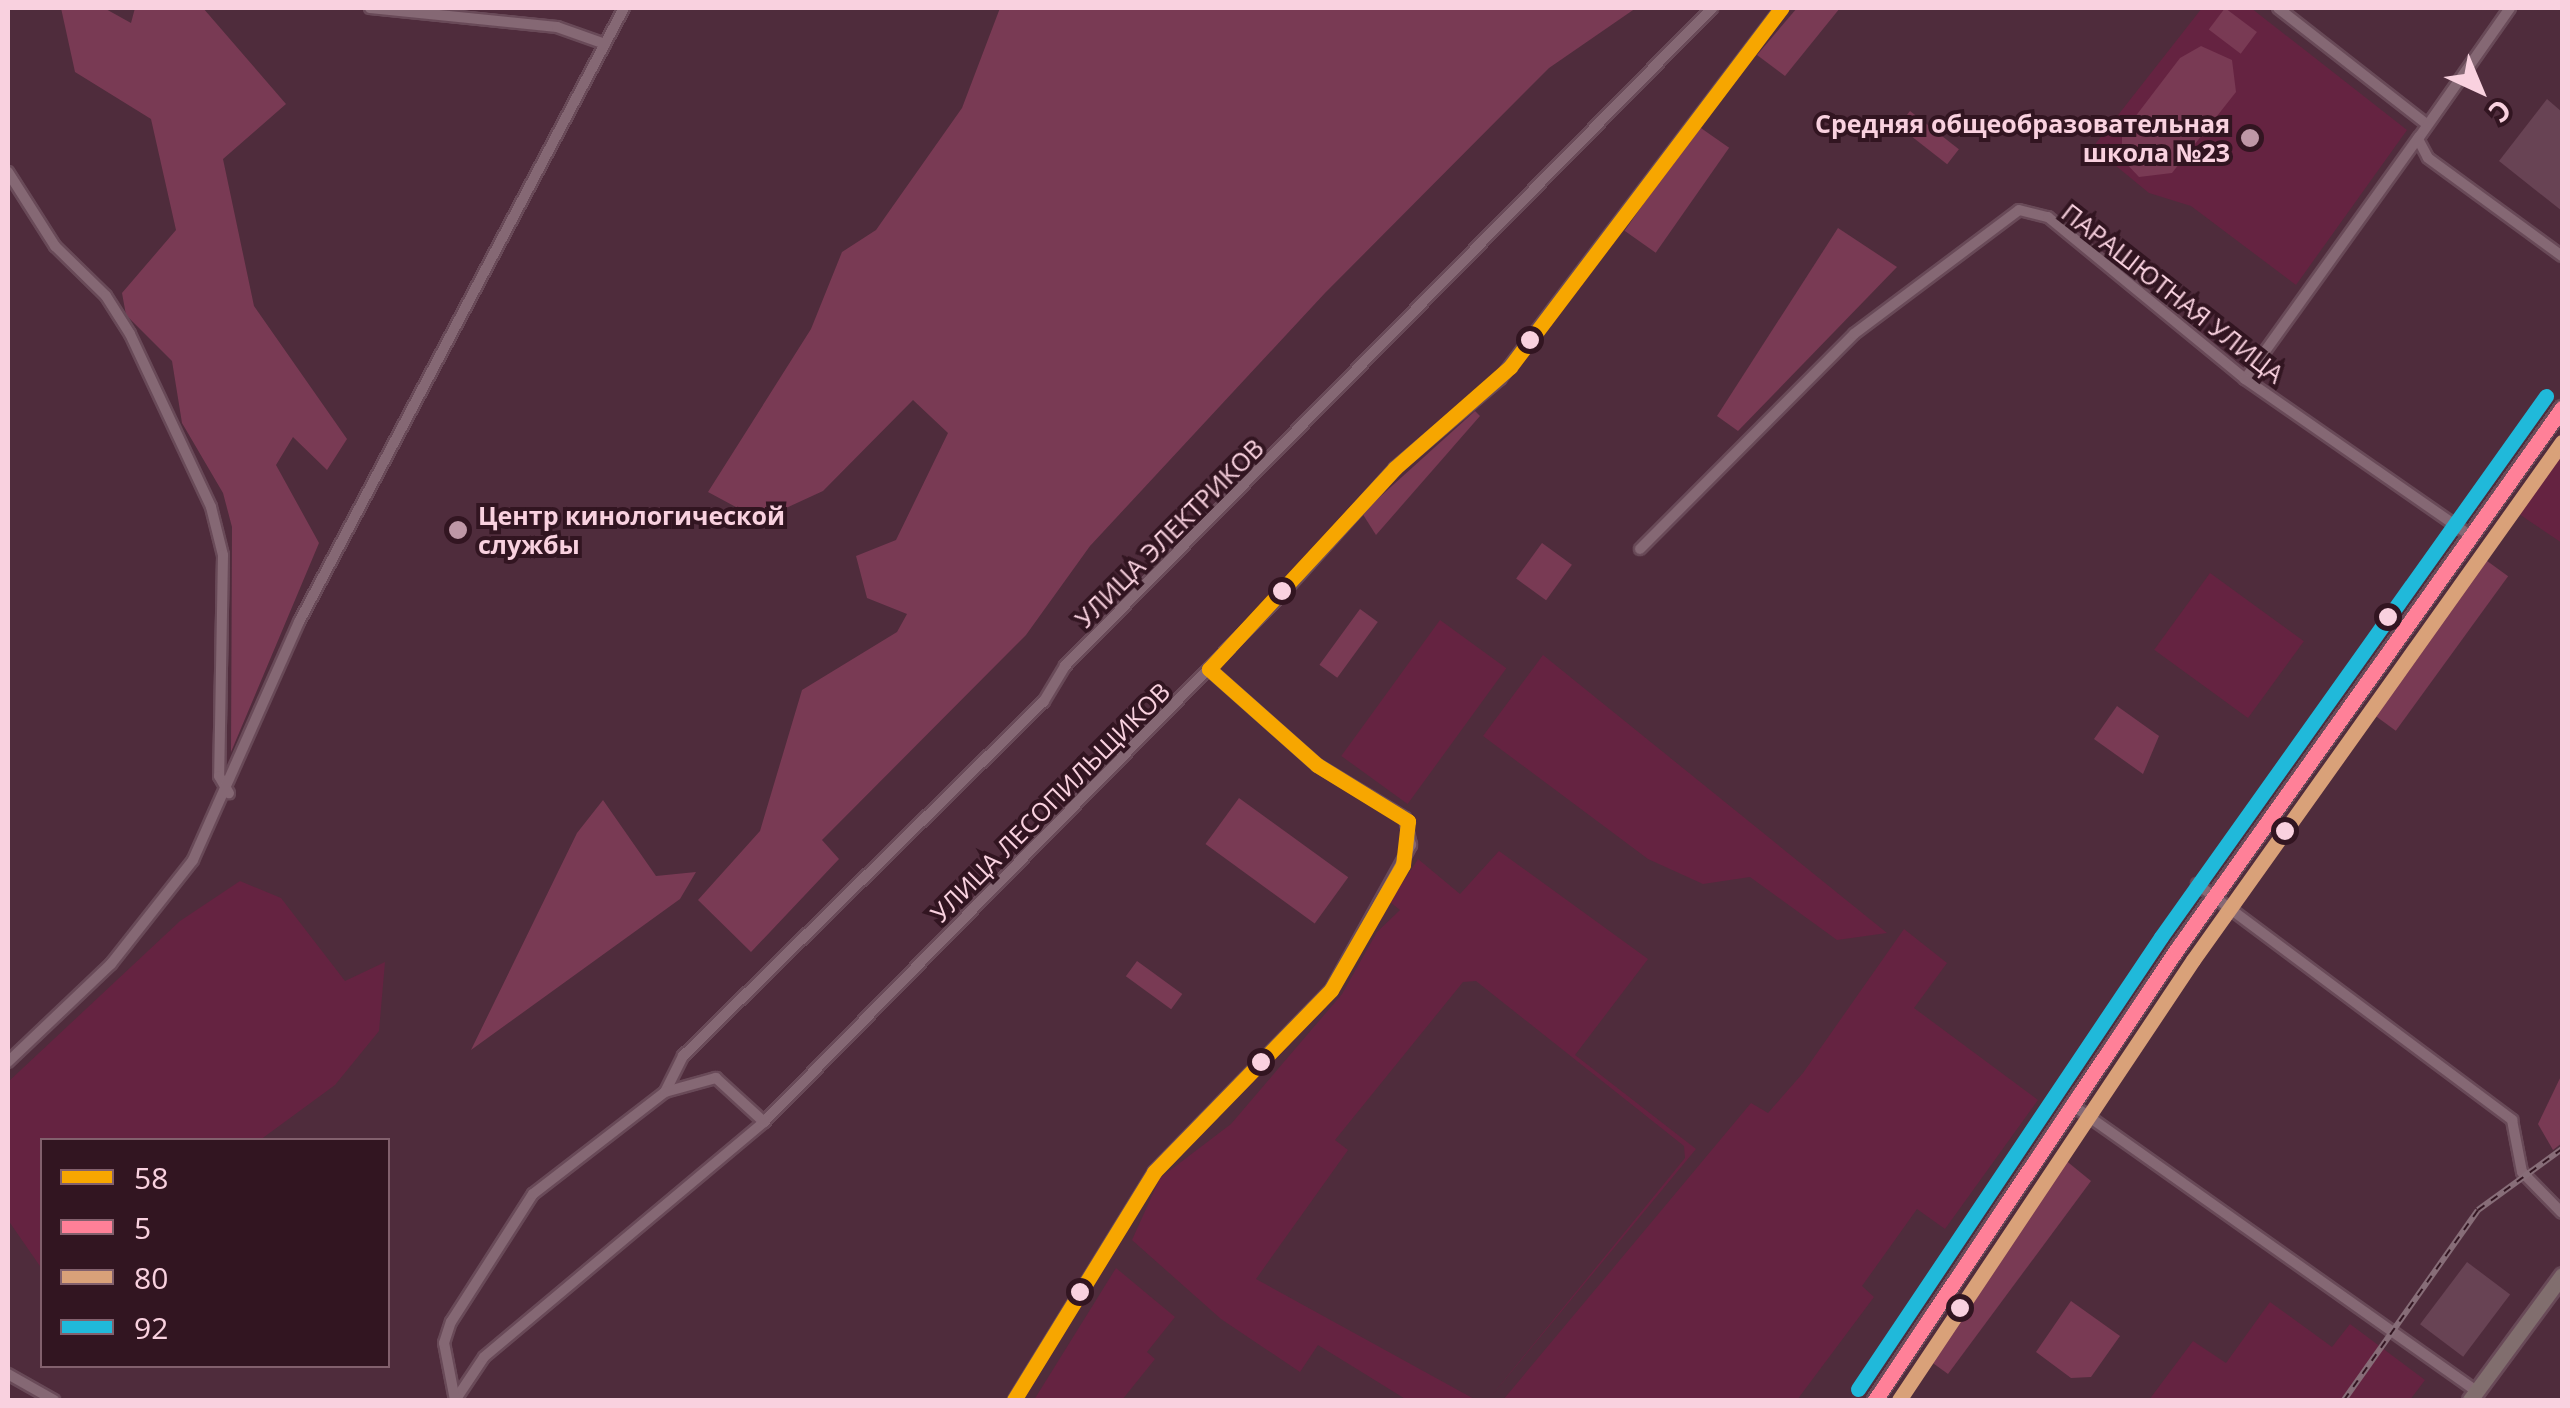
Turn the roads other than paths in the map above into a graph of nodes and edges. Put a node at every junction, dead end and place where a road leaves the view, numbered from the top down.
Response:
1 (370, 8) edge
2 (624, 8) edge
3 (1712, 8) edge
4 (1782, 8) edge
5 (2278, 8) edge
6 (2510, 8) edge
7 (605, 44) junction
8 (2424, 122) junction
9 (2418, 139) junction
10 (8, 172) edge
11 (2562, 256) edge
12 (2245, 379) junction
13 (2562, 408) edge
14 (2471, 536) junction
15 (1640, 549) dead end
16 (1209, 669) junction
17 (228, 793) junction
18 (2197, 884) dead end
19 (2213, 898) junction
20 (8, 1062) edge
21 (665, 1092) junction
22 (2071, 1104) junction
23 (764, 1122) junction
24 (2562, 1213) edge
25 (2562, 1275) edge
26 (8, 1374) edge
27 (2473, 1396) edge
28 (54, 1400) edge
29 (455, 1400) edge
30 (1014, 1400) edge
31 (1875, 1400) edge

1 - 7 street
2 - 7 street
3 - 21 street, УЛИЦА ЭЛЕКТРИКОВ
4 - 16 street, УЛИЦА ЛЕСОПИЛЬЩИКОВ
5 - 8 street
6 - 8 street
7 - 17 street
8 - 9 street
9 - 11 street
9 - 12 street
10 - 17 street
12 - 14 street, ПАРАШЮТНАЯ УЛИЦА
12 - 15 street, ПАРАШЮТНАЯ УЛИЦА
13 - 14 main road
14 - 19 main road
16 - 23 street, УЛИЦА ЛЕСОПИЛЬЩИКОВ
16 - 30 street
17 - 20 street
18 - 19 street
19 - 22 main road
19 - 24 street
21 - 23 street
21 - 29 street
22 - 27 street
22 - 31 main road
23 - 29 street, УЛИЦА ЛЕСОПИЛЬЩИКОВ
25 - 27 highway
26 - 28 street

